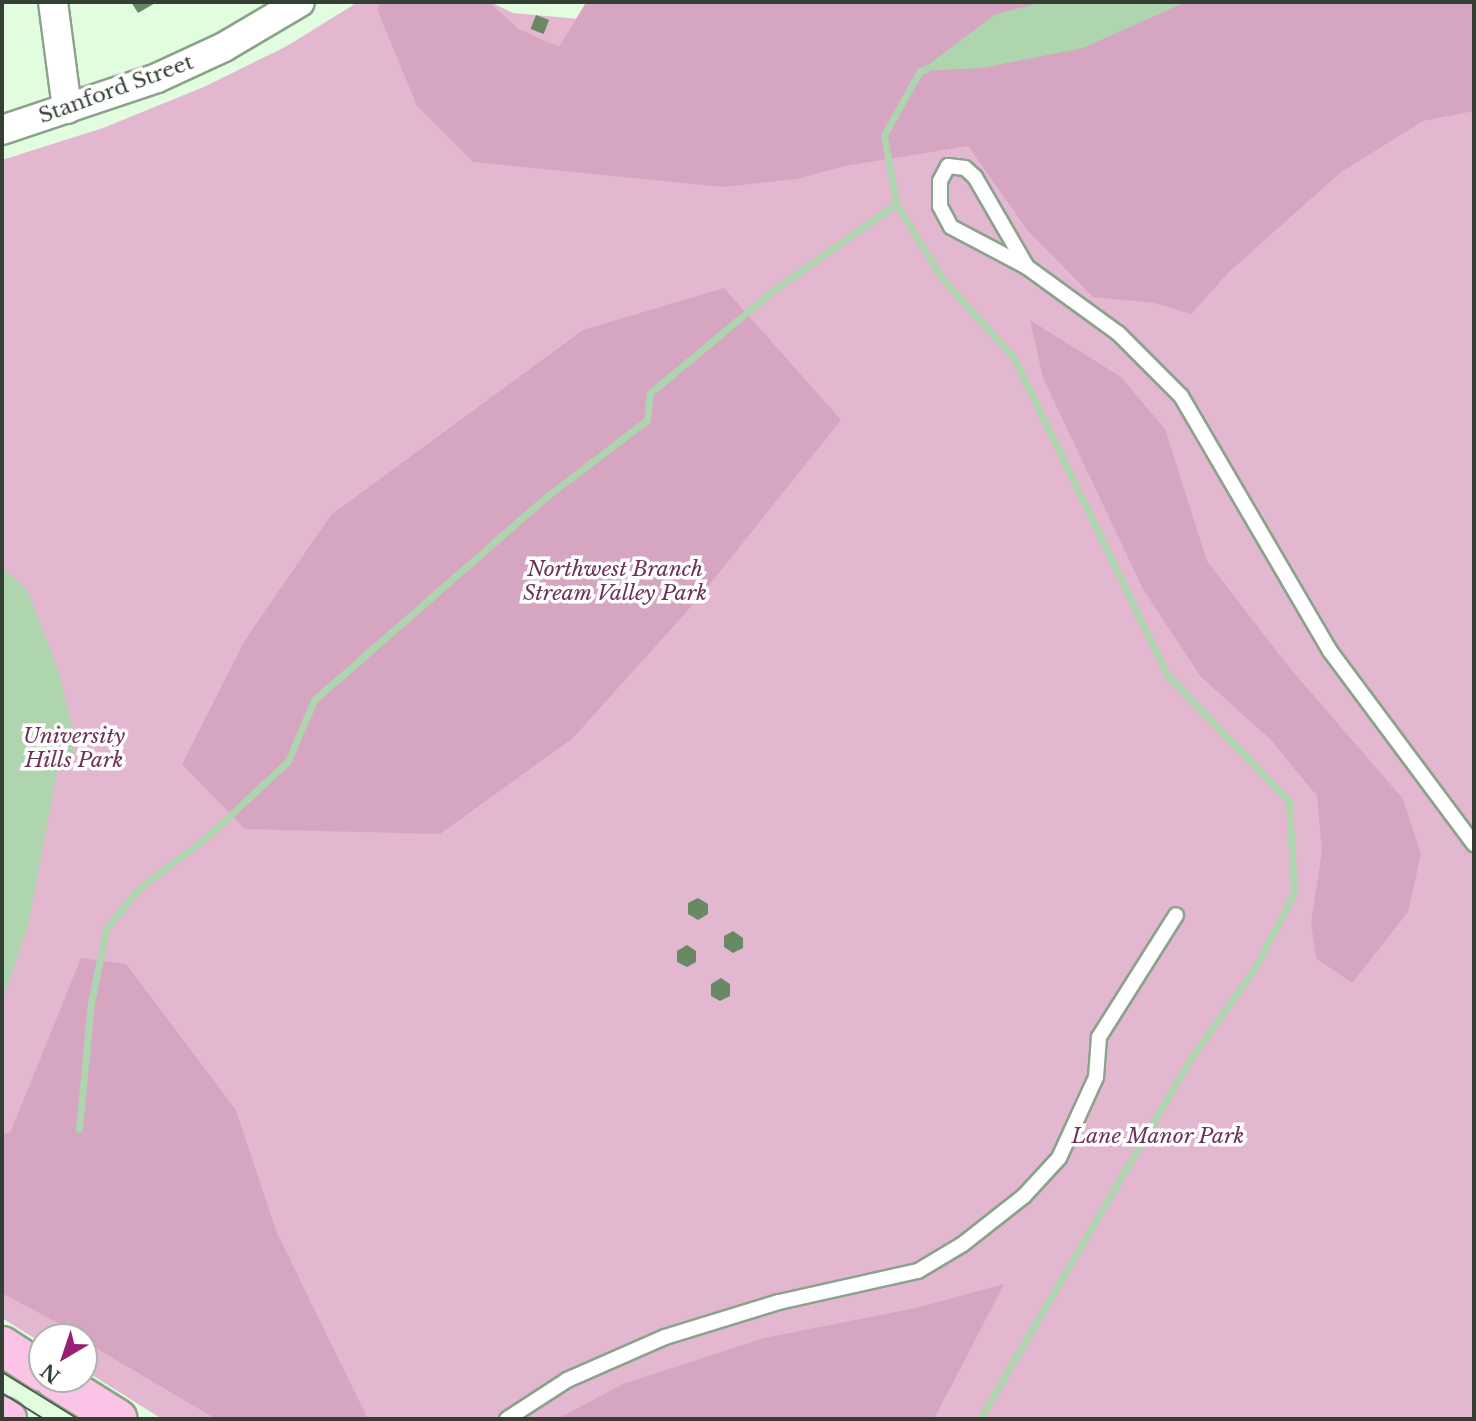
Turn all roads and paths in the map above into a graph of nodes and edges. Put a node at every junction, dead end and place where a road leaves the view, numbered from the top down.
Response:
1 (53, 2) edge
2 (300, 2) edge
3 (67, 110) junction
4 (2, 130) edge
5 (1027, 267) junction
6 (1474, 844) edge
7 (1176, 915) dead end
8 (2, 1346) edge
9 (28, 1363) edge
10 (76, 1393) edge
11 (2, 1416) edge
12 (7, 1419) edge
13 (118, 1419) edge
14 (507, 1419) edge

1 - 3 street
2 - 3 street, Stanford Street
3 - 4 street, Stanford Street
5 - 5 lane
5 - 6 lane
7 - 14 lane
8 - 9 main road
10 - 13 main road
11 - 12 main road

